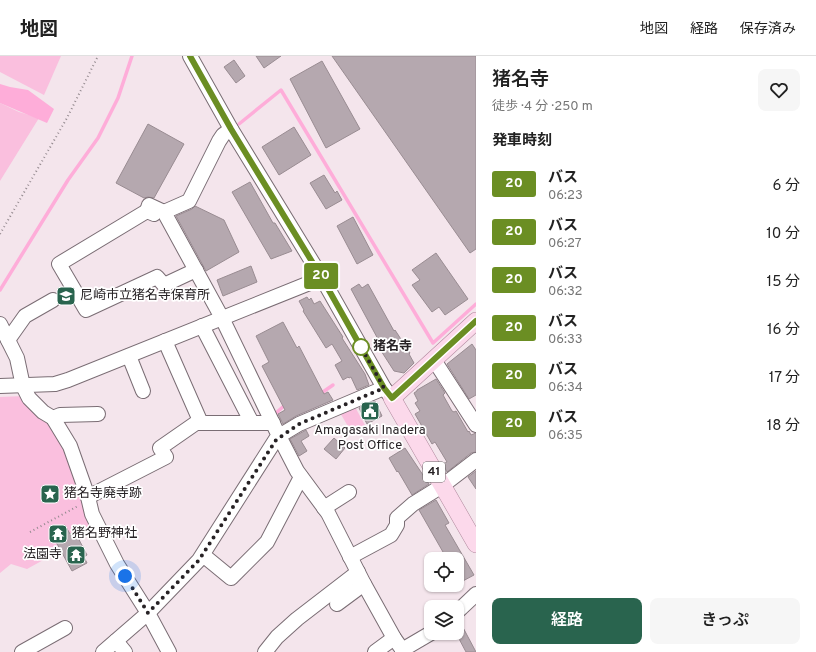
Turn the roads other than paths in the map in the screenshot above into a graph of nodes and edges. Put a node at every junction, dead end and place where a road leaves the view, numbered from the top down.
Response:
1 (190, 56) edge
2 (231, 129) junction
3 (147, 211) junction
4 (164, 212) junction
5 (191, 272) junction
6 (322, 278) junction
7 (53, 300) dead end
8 (222, 318) junction
9 (476, 321) edge
10 (0, 324) edge
11 (202, 326) junction
12 (8, 340) junction
13 (165, 341) junction
14 (129, 356) junction
15 (434, 360) junction
16 (0, 386) edge
17 (23, 386) junction
18 (143, 391) dead end
19 (388, 393) junction
20 (98, 414) dead end
21 (53, 418) junction
22 (201, 423) junction
23 (252, 423) junction
24 (273, 423) junction
25 (476, 425) edge
26 (279, 436) junction
27 (476, 460) edge
28 (301, 477) junction
29 (442, 486) junction
30 (349, 492) dead end
31 (88, 497) junction
32 (324, 508) junction
33 (476, 544) edge
34 (203, 555) junction
35 (350, 557) junction
36 (361, 578) junction
37 (476, 594) edge
38 (337, 604) dead end
39 (464, 605) edge
40 (148, 613) junction
41 (65, 628) dead end
42 (394, 638) junction
43 (424, 638) edge
44 (116, 641) junction
45 (403, 651) edge
46 (22, 652) edge
47 (103, 652) edge
48 (125, 652) edge
49 (169, 652) edge
50 (265, 652) edge
51 (375, 652) edge

1 - 2 street
2 - 4 street
2 - 6 street
3 - 4 street
3 - 5 street
3 - 5 street
4 - 5 street
5 - 8 street
6 - 8 street
6 - 19 street
7 - 12 street
8 - 11 street
8 - 24 street
9 - 15 main road
10 - 12 street
11 - 13 street
11 - 23 street
12 - 17 street
13 - 14 street
13 - 22 street
14 - 17 street
14 - 18 street
15 - 19 main road
15 - 25 street
16 - 17 street
17 - 21 street
19 - 26 street
19 - 29 main road, 41
20 - 21 street
21 - 31 street
22 - 23 street
22 - 31 street
23 - 24 street
24 - 26 street
26 - 28 street
26 - 34 street
27 - 29 street
28 - 32 street
28 - 34 street
29 - 33 main road, 41
29 - 35 street
30 - 32 street
31 - 40 street
32 - 35 street
34 - 40 street
35 - 36 street
36 - 38 street
36 - 42 street
36 - 50 street
37 - 39 street
40 - 44 street
40 - 49 street
41 - 46 street
42 - 45 street
42 - 51 street
43 - 45 street
44 - 47 street
44 - 48 street

